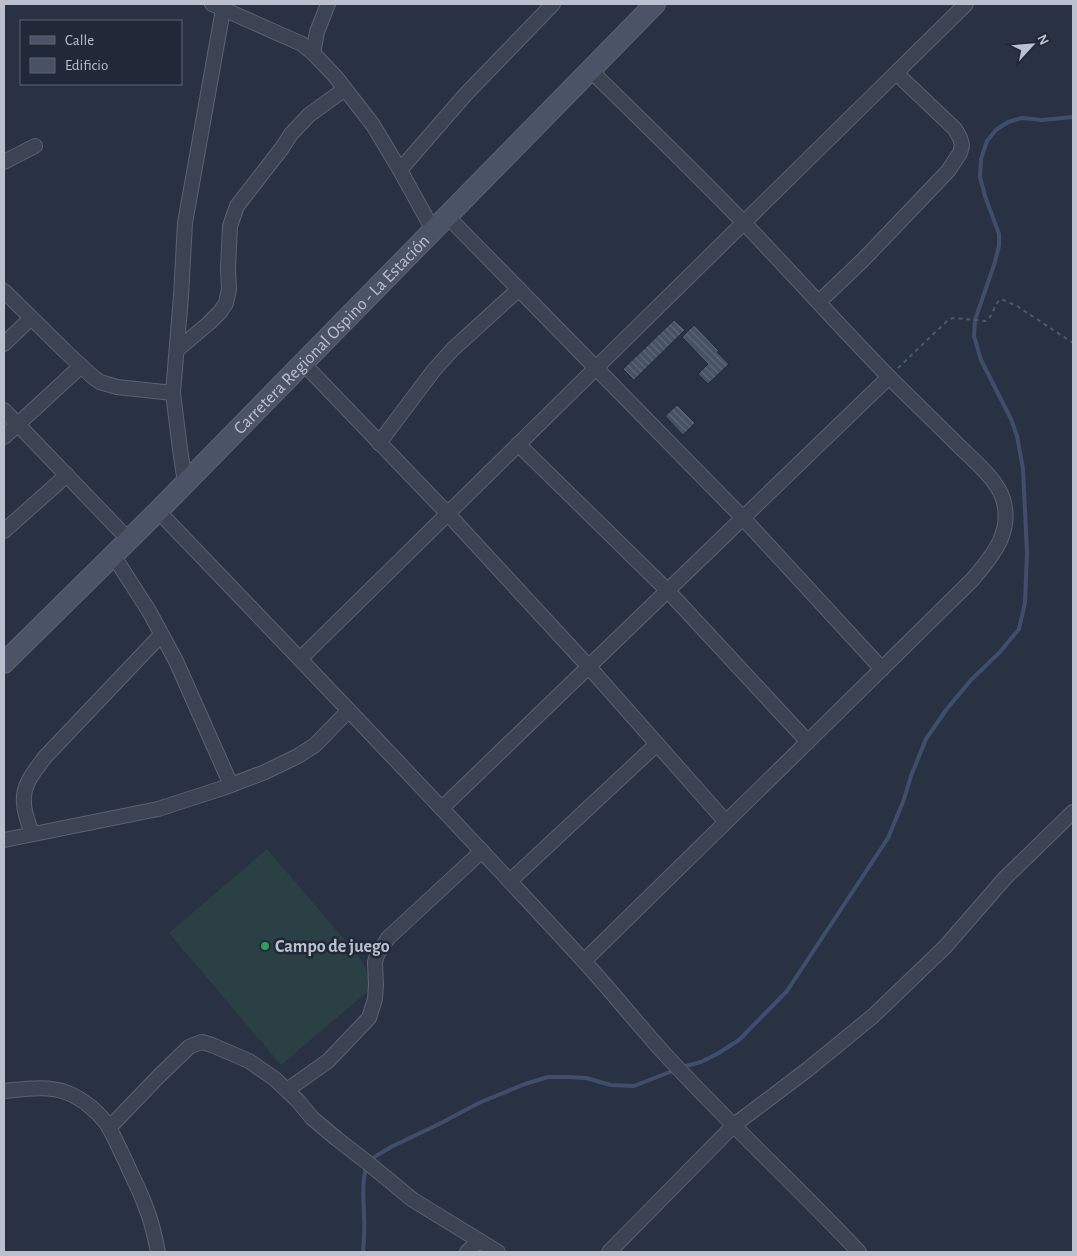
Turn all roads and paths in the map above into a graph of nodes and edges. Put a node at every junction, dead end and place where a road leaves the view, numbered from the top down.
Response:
1 (328, 4) edge
2 (554, 4) edge
3 (656, 4) edge
4 (966, 4) edge
5 (219, 5) edge
6 (313, 53) junction
7 (590, 70) junction
8 (896, 73) junction
9 (345, 89) junction
10 (35, 146) dead end
11 (4, 162) edge
12 (400, 170) junction
13 (440, 223) junction
14 (743, 223) junction
15 (519, 289) junction
16 (4, 291) edge
17 (819, 302) junction
18 (31, 318) junction
19 (1073, 343) edge
20 (4, 344) edge
21 (177, 350) junction
22 (302, 363) junction
23 (81, 366) junction
24 (596, 368) junction
25 (889, 377) junction
26 (173, 393) junction
27 (4, 410) edge
28 (18, 424) junction
29 (4, 437) edge
30 (379, 443) junction
31 (518, 444) junction
32 (67, 475) junction
33 (185, 483) junction
34 (158, 511) junction
35 (448, 514) junction
36 (743, 518) junction
37 (4, 531) edge
38 (129, 540) junction
39 (113, 555) junction
40 (668, 591) junction
41 (161, 635) junction
42 (300, 659) junction
43 (4, 663) edge
44 (589, 667) junction
45 (882, 669) junction
46 (348, 711) junction
47 (808, 742) junction
48 (657, 744) junction
49 (231, 785) junction
50 (442, 808) junction
51 (1073, 812) edge
52 (726, 822) junction
53 (32, 834) junction
54 (4, 840) edge
55 (482, 851) junction
56 (510, 881) junction
57 (584, 961) junction
58 (287, 1090) junction
59 (4, 1091) edge
60 (734, 1125) junction
61 (109, 1128) junction
62 (479, 1241) junction
63 (158, 1252) edge
64 (467, 1252) edge
65 (498, 1252) edge
66 (609, 1252) edge
67 (859, 1252) edge

1 - 6 street
2 - 12 street
3 - 7 main road, Carretera Regional Ospino - La Estación
4 - 8 street
5 - 6 street
5 - 21 street
6 - 9 street
7 - 13 main road, Carretera Regional Ospino - La Estación
7 - 14 street
8 - 14 street
8 - 17 street
9 - 12 street
9 - 21 street
10 - 11 street
12 - 13 street
13 - 15 street
13 - 22 main road, Carretera Regional Ospino - La Estación
14 - 17 street
14 - 24 street
15 - 24 street
15 - 30 street
16 - 18 street
17 - 25 street
18 - 20 street
18 - 23 street
19 - 25 path
21 - 26 street
22 - 30 street
22 - 33 main road, Carretera Regional Ospino - La Estación
23 - 26 street
23 - 28 street
24 - 31 street
24 - 36 street
25 - 36 street
25 - 45 street
26 - 33 street
27 - 28 street
28 - 29 street
28 - 32 street
30 - 35 street
31 - 35 street
31 - 40 street
32 - 37 street
32 - 38 street
33 - 34 main road, Carretera Regional Ospino - La Estación
34 - 38 main road, Carretera Regional Ospino - La Estación
34 - 42 street
35 - 42 street
35 - 44 street
36 - 40 street
36 - 45 street
38 - 39 main road, Carretera Regional Ospino - La Estación
39 - 41 street
39 - 43 main road, Carretera Regional Ospino - La Estación
40 - 44 street
40 - 47 street
41 - 49 street
41 - 53 street
42 - 46 street
44 - 48 street
44 - 50 street
45 - 47 street
46 - 49 street
46 - 50 street
47 - 52 street
48 - 52 street
48 - 56 street
49 - 53 street
50 - 55 street
51 - 60 street
52 - 57 street
53 - 54 street
55 - 56 street
55 - 58 street
56 - 57 street
57 - 60 street
58 - 61 street
58 - 62 street
59 - 61 street
60 - 66 street
60 - 67 street
61 - 63 street
62 - 64 street
62 - 65 street

